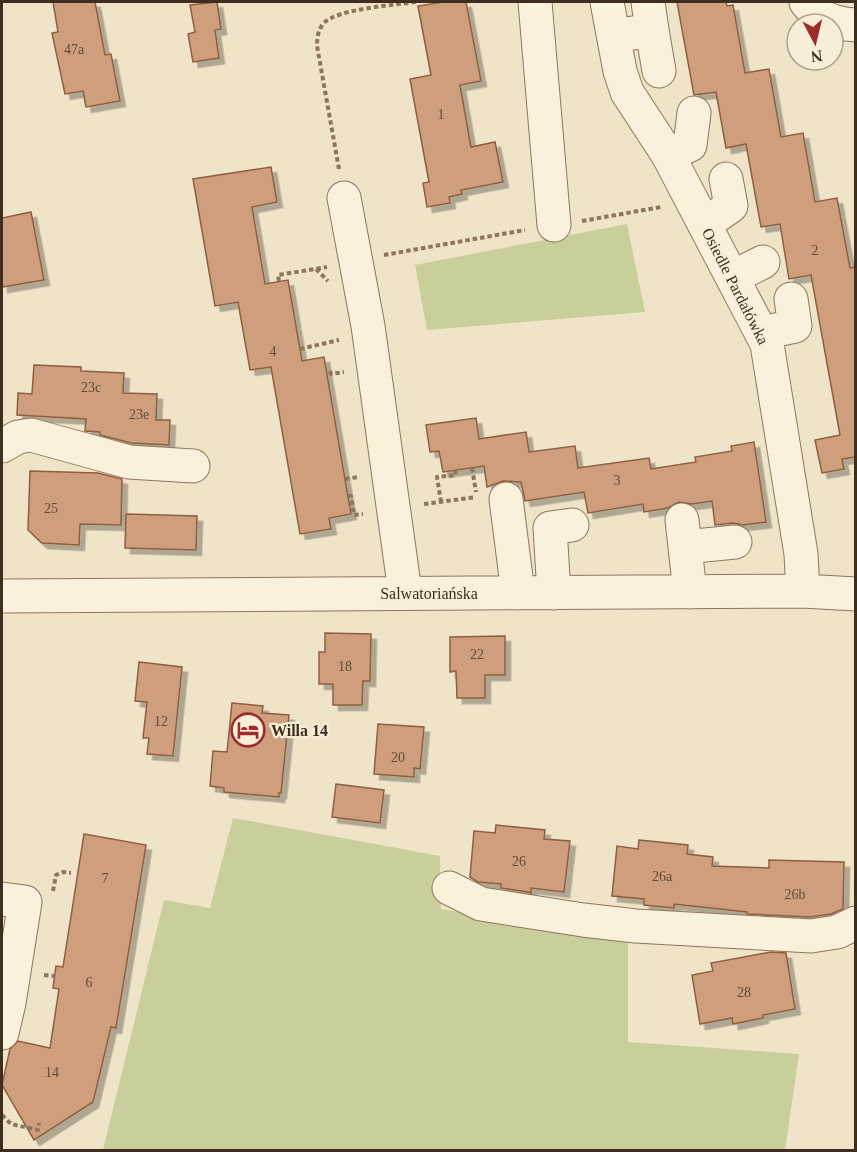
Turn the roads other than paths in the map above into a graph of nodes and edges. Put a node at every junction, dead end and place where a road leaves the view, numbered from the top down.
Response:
1 (535, 2) edge
2 (607, 2) edge
3 (806, 2) edge
4 (650, 16) edge
5 (855, 25) edge
6 (614, 36) junction
7 (659, 70) dead end
8 (694, 112) dead end
9 (668, 155) junction
10 (726, 179) dead end
11 (344, 198) road end
12 (705, 224) junction
13 (555, 225) road end
14 (763, 262) dead end
15 (733, 277) junction
16 (791, 299) dead end
17 (761, 333) junction
18 (2, 446) edge
19 (193, 466) dead end
20 (491, 498) road end
21 (572, 525) dead end
22 (735, 542) dead end
23 (803, 591) junction
24 (405, 592) junction
25 (690, 592) junction
26 (518, 593) junction
27 (554, 593) junction
28 (855, 594) edge
29 (2, 596) edge
30 (449, 888) dead end
31 (2, 899) edge
32 (855, 923) edge
33 (2, 1033) edge

1 - 13 street
2 - 6 street, Osiedle Pardałówka
3 - 5 street
4 - 6 street
4 - 7 street
6 - 9 street, Osiedle Pardałówka
8 - 9 street
9 - 12 street, Osiedle Pardałówka
10 - 12 street
11 - 24 street
12 - 15 street, Osiedle Pardałówka
14 - 15 street
15 - 17 street, Osiedle Pardałówka
16 - 17 street
17 - 23 street, Osiedle Pardałówka
18 - 19 street
20 - 26 street
21 - 27 street
22 - 25 street
23 - 25 street, Salwatoriańska
23 - 28 street, Salwatoriańska
24 - 26 street, Salwatoriańska
24 - 29 street, Salwatoriańska
25 - 27 street, Salwatoriańska
26 - 27 street, Salwatoriańska
30 - 32 street
31 - 33 street

